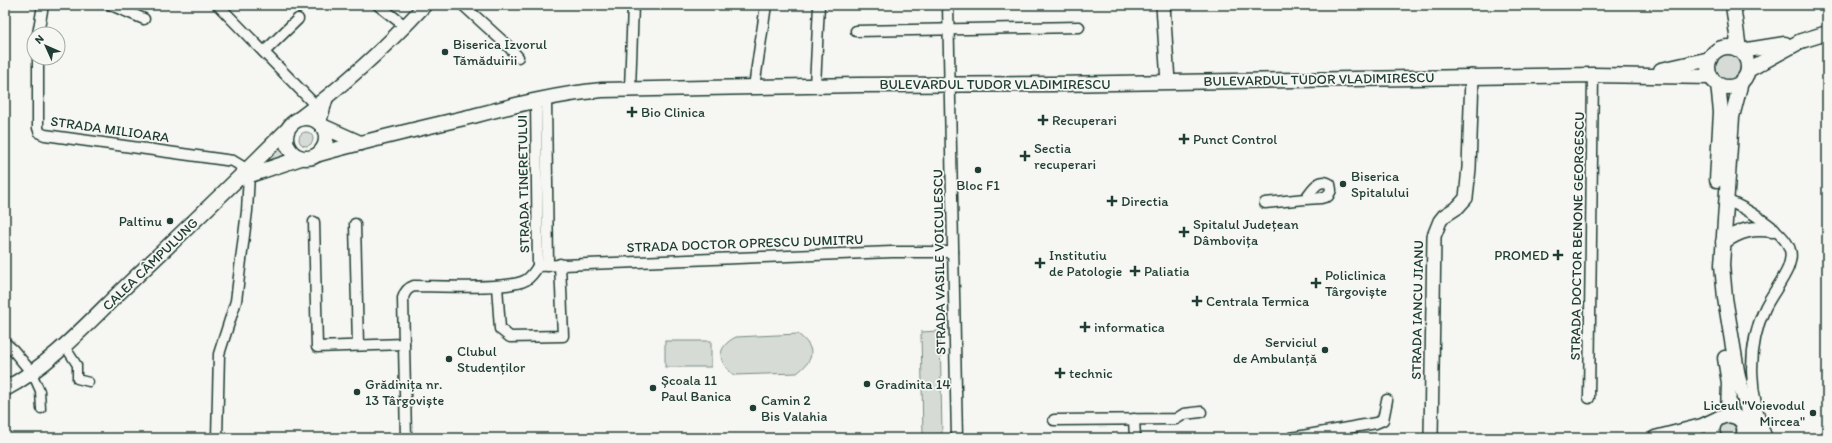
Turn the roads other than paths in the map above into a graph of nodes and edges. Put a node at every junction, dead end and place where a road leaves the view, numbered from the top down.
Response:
1 (43, 5) edge
2 (111, 5) edge
3 (218, 5) edge
4 (378, 5) edge
5 (425, 5) edge
6 (463, 5) edge
7 (633, 5) edge
8 (766, 5) edge
9 (819, 5) edge
10 (948, 5) edge
11 (1163, 5) edge
12 (1732, 5) edge
13 (144, 19) dead end
14 (298, 19) dead end
15 (39, 26) edge
16 (405, 26) junction
17 (1079, 27) dead end
18 (1827, 28) edge
19 (948, 29) junction
20 (856, 31) dead end
21 (1827, 33) edge
22 (1806, 39) junction
23 (1722, 48) junction
24 (1740, 51) junction
25 (264, 52) junction
26 (518, 57) dead end
27 (1710, 59) junction
28 (38, 66) edge
29 (1681, 72) junction
30 (1593, 75) junction
31 (1472, 76) junction
32 (1744, 76) junction
33 (1715, 81) junction
34 (1168, 82) junction
35 (950, 85) junction
36 (815, 86) junction
37 (754, 87) junction
38 (630, 89) junction
39 (541, 100) junction
40 (1728, 109) junction
41 (321, 113) junction
42 (292, 125) junction
43 (360, 143) junction
44 (319, 154) junction
45 (301, 158) junction
46 (245, 174) junction
47 (1305, 199) dead end
48 (1725, 200) junction
49 (1265, 203) dead end
50 (314, 222) dead end
51 (355, 224) dead end
52 (1773, 230) junction
53 (1723, 242) junction
54 (954, 252) junction
55 (560, 264) junction
56 (543, 266) junction
57 (497, 286) junction
58 (5, 343) edge
59 (404, 344) junction
60 (64, 345) junction
61 (358, 345) junction
62 (32, 372) junction
63 (1738, 377) junction
64 (89, 382) dead end
65 (5, 389) edge
66 (1589, 398) dead end
67 (1387, 400) dead end
68 (42, 409) dead end
69 (1201, 412) dead end
70 (1729, 418) junction
71 (1134, 419) junction
72 (1054, 420) dead end
73 (1332, 434) edge
74 (217, 438) edge
75 (406, 438) edge
76 (957, 438) edge
77 (1135, 438) edge
78 (1291, 438) edge
79 (1431, 438) edge
80 (1655, 438) edge
81 (1714, 438) edge
82 (1743, 438) edge
83 (1756, 438) edge
84 (1767, 438) edge

1 - 15 street
2 - 13 street
3 - 25 street
4 - 16 street
5 - 16 street
6 - 26 street
7 - 38 street
8 - 37 street
9 - 36 street
10 - 19 street, STRADA VASILE VOICULESCU
11 - 34 street
12 - 23 main road
12 - 24 main road
14 - 25 street
16 - 41 street
17 - 19 street
18 - 22 main road
19 - 20 street
19 - 35 street, STRADA VASILE VOICULESCU
21 - 22 main road
22 - 24 main road
22 - 32 main road
23 - 24 main road
23 - 27 main road
24 - 32 main road
25 - 41 street
27 - 29 main road, BULEVARDUL TUDOR VLADIMIRESCU
27 - 33 main road
28 - 46 street, STRADA MILIOARA
29 - 30 main road, BULEVARDUL TUDOR VLADIMIRESCU
29 - 33 main road, BULEVARDUL TUDOR VLADIMIRESCU
30 - 31 main road, BULEVARDUL TUDOR VLADIMIRESCU
30 - 66 street, STRADA DOCTOR BENONE GEORGESCU
31 - 34 main road, BULEVARDUL TUDOR VLADIMIRESCU
31 - 79 street, STRADA IANCU JIANU
32 - 33 main road
32 - 40 main road
33 - 40 main road
34 - 35 main road, BULEVARDUL TUDOR VLADIMIRESCU
35 - 36 main road, BULEVARDUL TUDOR VLADIMIRESCU
35 - 54 street, STRADA VASILE VOICULESCU
36 - 37 main road, BULEVARDUL TUDOR VLADIMIRESCU
37 - 38 main road, BULEVARDUL TUDOR VLADIMIRESCU
38 - 39 main road, BULEVARDUL TUDOR VLADIMIRESCU
39 - 43 main road, BULEVARDUL TUDOR VLADIMIRESCU
39 - 56 street, STRADA TINERETULUI
40 - 48 main road
40 - 70 main road
41 - 42 main road
41 - 43 main road
41 - 44 main road
42 - 45 main road
42 - 46 main road, CALEA CÂMPULUNG
43 - 44 main road, BULEVARDUL TUDOR VLADIMIRESCU
44 - 45 main road
45 - 46 main road
46 - 60 main road, CALEA CÂMPULUNG
46 - 74 street
47 - 49 street
48 - 52 street
48 - 53 main road
50 - 61 street
51 - 61 street
52 - 53 main road
52 - 84 street
53 - 63 main road
54 - 55 street, STRADA DOCTOR OPRESCU DUMITRU
54 - 76 street, STRADA VASILE VOICULESCU
55 - 56 street, STRADA DOCTOR OPRESCU DUMITRU
55 - 57 street
56 - 57 street, STRADA TINERETULUI
57 - 59 street, STRADA TINERETULUI
58 - 62 street
59 - 61 street
59 - 75 street, STRADA TINERETULUI
60 - 62 main road, CALEA CÂMPULUNG
60 - 64 street
62 - 65 main road, CALEA CÂMPULUNG
62 - 68 street
63 - 70 main road
63 - 83 main road
67 - 73 street
69 - 71 street
70 - 80 main road
70 - 81 main road
70 - 82 main road
71 - 72 street
71 - 77 street
73 - 78 street

